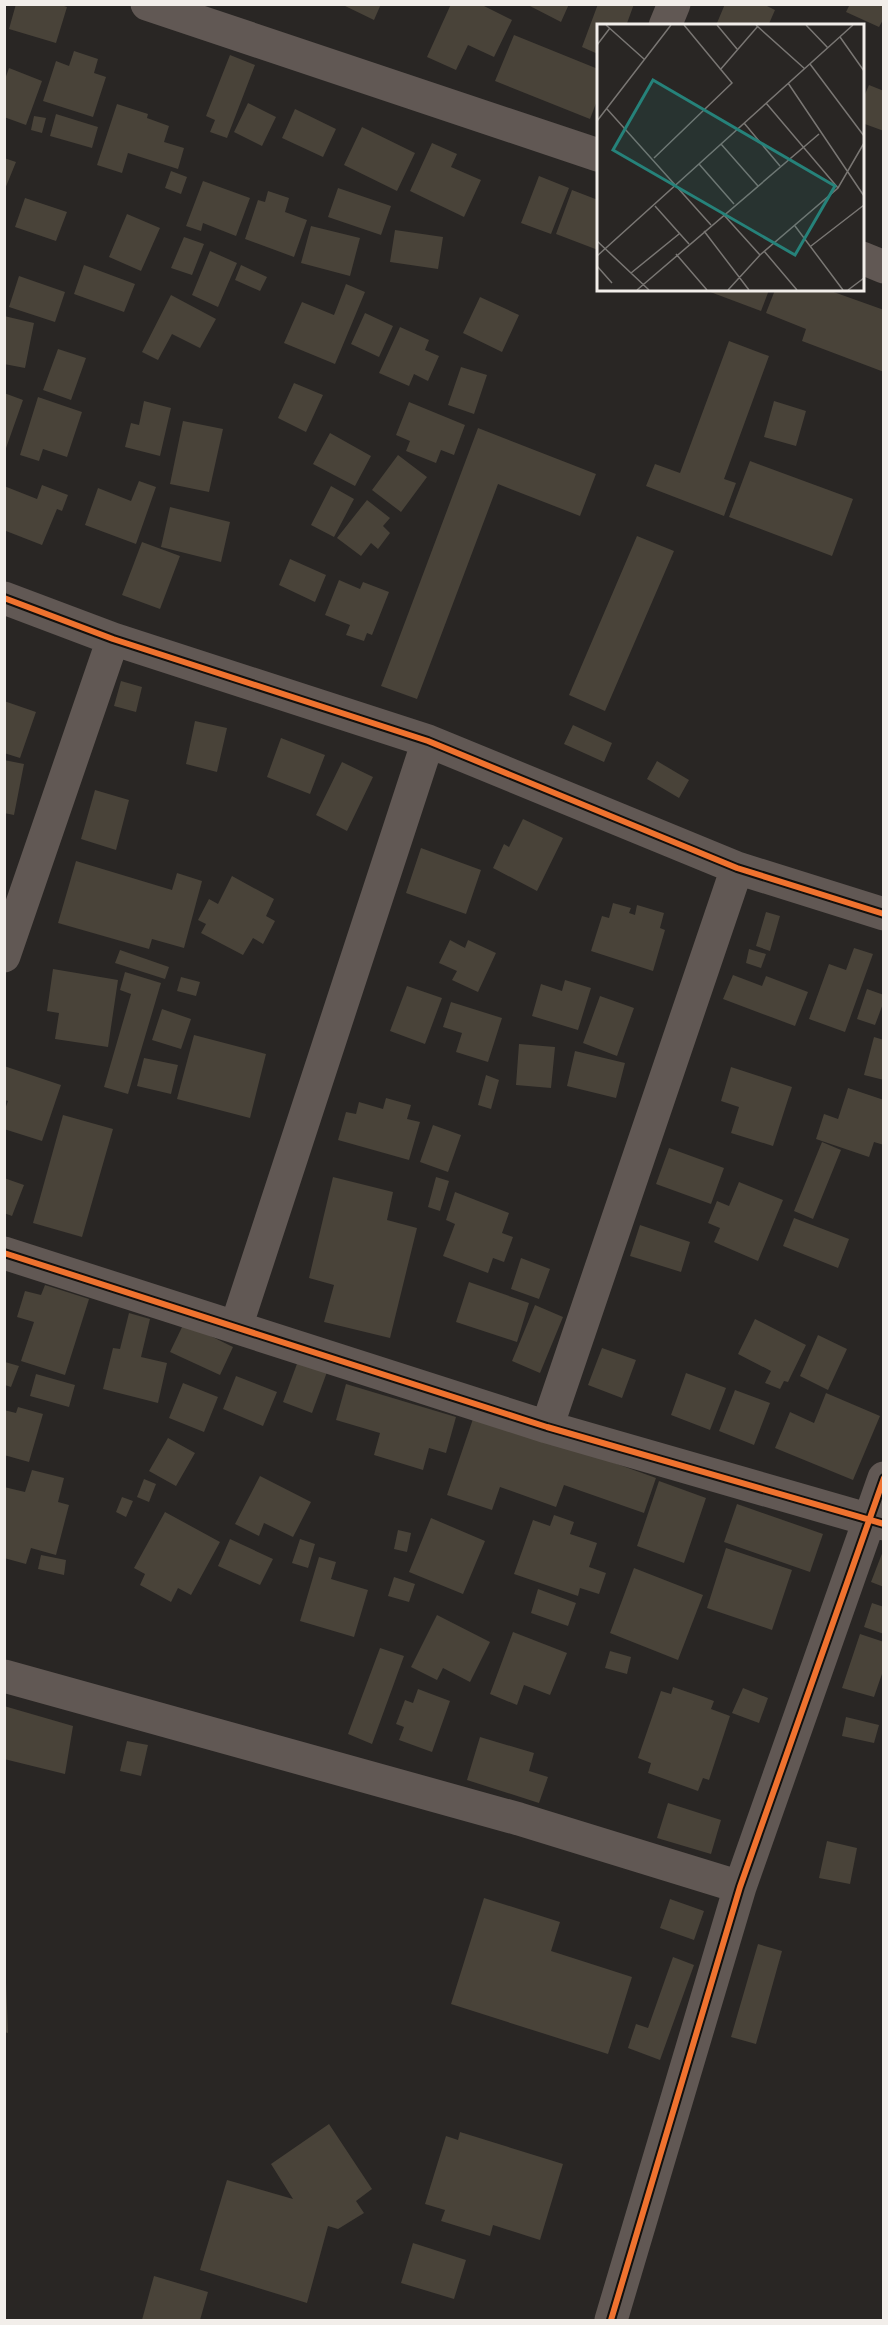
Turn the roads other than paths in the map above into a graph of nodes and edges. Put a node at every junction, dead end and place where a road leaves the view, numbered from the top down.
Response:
1 (147, 4) edge
2 (674, 4) edge
3 (666, 24) edge
4 (597, 155) edge
5 (864, 259) edge
6 (884, 267) edge
7 (4, 598) edge
8 (113, 639) junction
9 (428, 741) junction
10 (737, 868) junction
11 (884, 914) edge
12 (4, 956) edge
13 (4, 1253) edge
14 (236, 1327) junction
15 (547, 1427) junction
16 (884, 1478) edge
17 (876, 1522) edge
18 (4, 1676) edge
19 (740, 1887) junction
20 (611, 2320) edge

1 - 4 street
2 - 3 street
5 - 6 street
7 - 8 street
8 - 9 street
8 - 12 street
9 - 10 street
9 - 14 street
10 - 11 street
10 - 15 street
13 - 14 street
14 - 15 street
15 - 17 street
16 - 17 street
17 - 19 street
18 - 19 street
19 - 20 street

